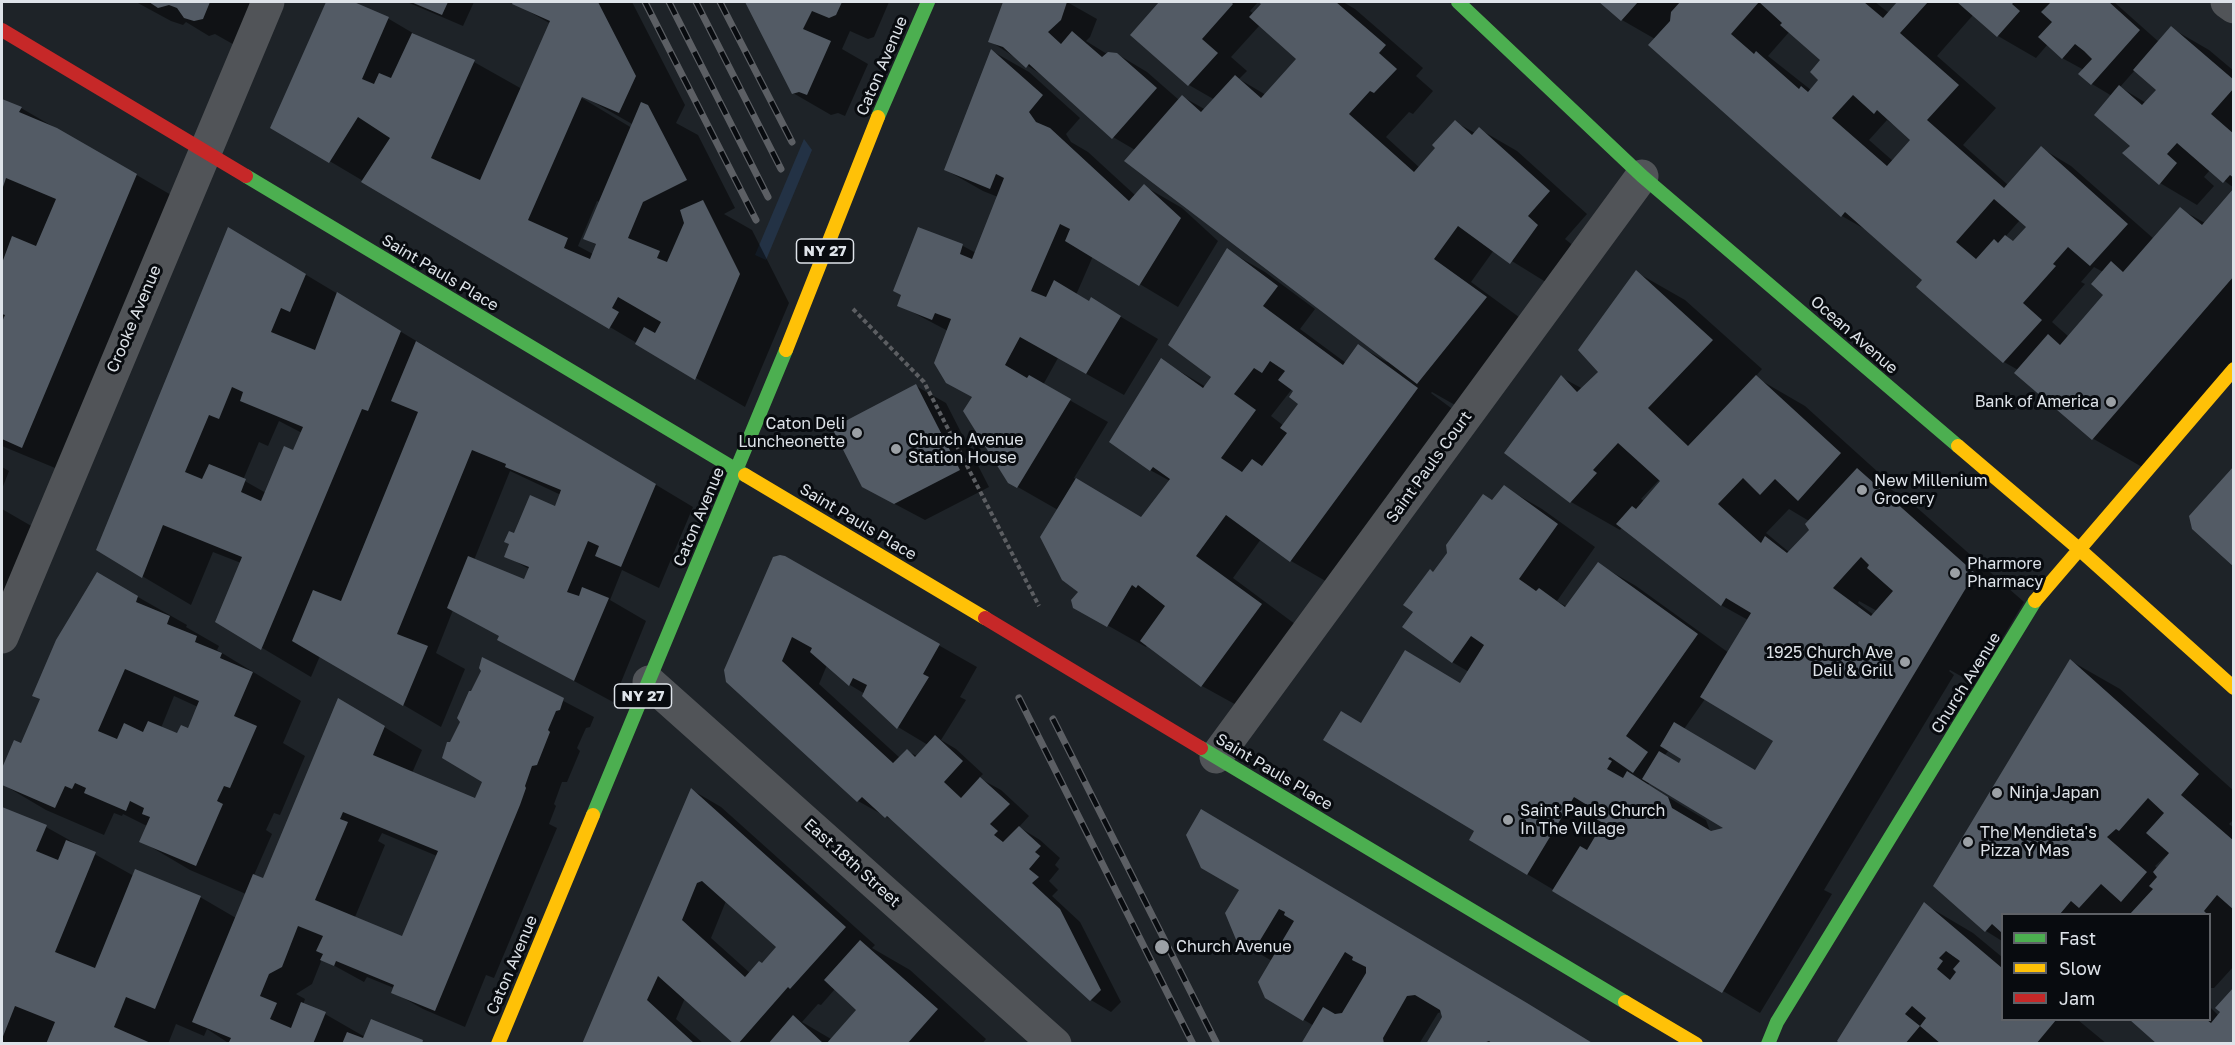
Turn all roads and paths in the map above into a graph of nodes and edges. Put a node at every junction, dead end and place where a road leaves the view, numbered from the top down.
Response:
1 (268, 2) edge
2 (928, 2) edge
3 (1458, 2) edge
4 (2227, 2) edge
5 (2234, 7) edge
6 (2, 30) edge
7 (204, 151) junction
8 (1642, 176) junction
9 (853, 309) dead end
10 (2234, 369) edge
11 (737, 469) junction
12 (2079, 549) junction
13 (1039, 606) dead end
14 (2, 637) edge
15 (649, 682) junction
16 (2234, 688) edge
17 (1216, 757) junction
18 (498, 1044) edge
19 (1055, 1044) edge
20 (1696, 1044) edge
21 (1768, 1044) edge

1 - 7 street, Crooke Avenue
2 - 11 main road, Caton Avenue / NY 27
3 - 8 main road, Ocean Avenue
4 - 5 street
6 - 7 main road, Saint Pauls Place
7 - 11 main road, Saint Pauls Place
7 - 14 street, Crooke Avenue
8 - 12 main road, Ocean Avenue
8 - 17 street, Saint Pauls Court
9 - 13 path
10 - 12 main road, Church Avenue
11 - 15 main road, Caton Avenue / NY 27
11 - 17 main road, Saint Pauls Place
12 - 16 main road, Ocean Avenue
12 - 21 main road, Church Avenue
15 - 18 main road, Caton Avenue / NY 27
15 - 19 street, East 18th Street
17 - 20 main road, Saint Pauls Place

